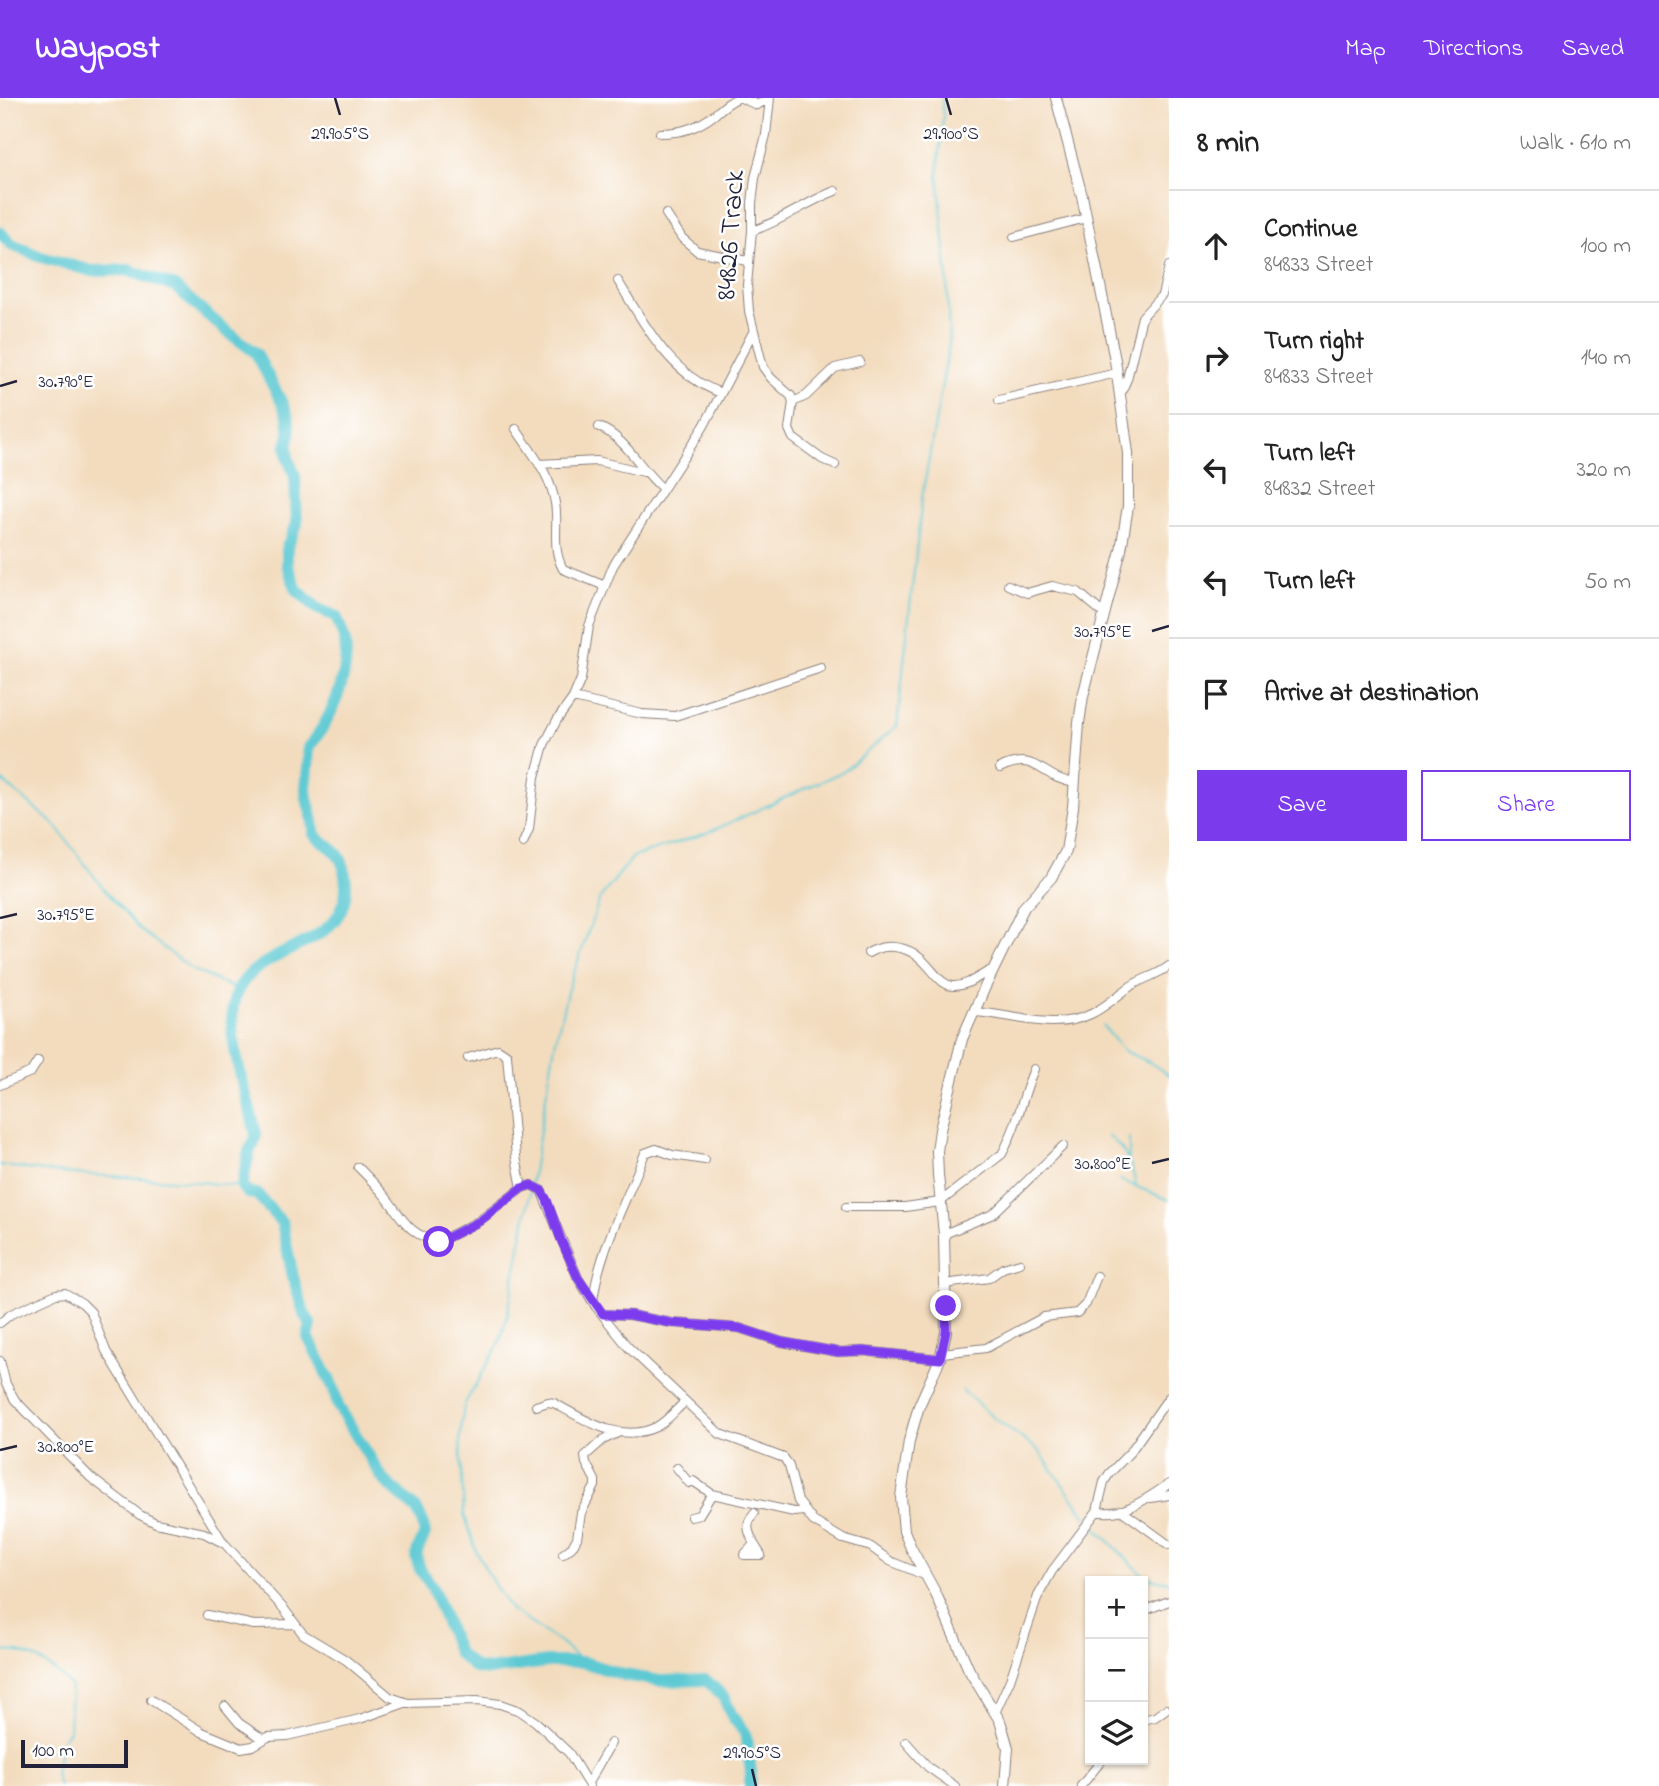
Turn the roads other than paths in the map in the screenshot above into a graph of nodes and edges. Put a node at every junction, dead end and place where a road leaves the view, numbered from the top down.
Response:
1 (739, 98) edge
2 (770, 98) edge
3 (1056, 98) edge
4 (660, 133) dead end
5 (835, 191) dead end
6 (666, 214) dead end
7 (1086, 218) junction
8 (752, 232) junction
9 (1014, 237) dead end
10 (748, 261) junction
11 (1169, 266) edge
12 (618, 281) dead end
13 (753, 332) junction
14 (860, 362) dead end
15 (1117, 373) junction
16 (721, 393) junction
17 (1121, 393) junction
18 (999, 400) dead end
19 (793, 402) junction
20 (599, 427) dead end
21 (516, 429) dead end
22 (539, 464) junction
23 (835, 464) dead end
24 (644, 472) junction
25 (662, 488) junction
26 (1008, 585) dead end
27 (605, 586) junction
28 (1104, 614) junction
29 (821, 668) dead end
30 (573, 698) junction
31 (1000, 768) dead end
32 (1075, 783) junction
33 (523, 844) dead end
34 (868, 953) dead end
35 (1168, 965) edge
36 (994, 969) junction
37 (974, 1012) junction
38 (468, 1058) dead end
39 (38, 1061) dead end
40 (1034, 1069) dead end
41 (0, 1085) edge
42 (1063, 1146) dead end
43 (705, 1160) dead end
44 (358, 1167) dead end
45 (522, 1188) junction
46 (940, 1202) junction
47 (846, 1207) dead end
48 (944, 1234) junction
49 (1020, 1263) dead end
50 (1097, 1276) dead end
51 (945, 1284) junction
52 (593, 1302) junction
53 (603, 1314) junction
54 (0, 1323) edge
55 (941, 1356) junction
56 (0, 1361) edge
57 (1169, 1397) edge
58 (685, 1402) junction
59 (536, 1406) dead end
60 (620, 1432) junction
61 (677, 1468) dead end
62 (1169, 1484) edge
63 (712, 1494) junction
64 (1169, 1495) edge
65 (1148, 1498) junction
66 (766, 1506) junction
67 (1121, 1510) junction
68 (803, 1511) junction
69 (1097, 1511) junction
70 (754, 1513) junction
71 (743, 1514) dead end
72 (691, 1517) dead end
73 (225, 1544) junction
74 (754, 1544) dead end
75 (1169, 1545) edge
76 (563, 1554) dead end
77 (924, 1576) junction
78 (1169, 1601) edge
79 (1148, 1609) edge
80 (207, 1615) dead end
81 (294, 1624) junction
82 (151, 1700) dead end
83 (408, 1703) junction
84 (225, 1706) dead end
85 (1166, 1709) dead end
86 (995, 1713) junction
87 (1148, 1719) edge
88 (263, 1739) junction
89 (906, 1742) dead end
90 (611, 1743) dead end
91 (1098, 1765) edge
92 (588, 1785) edge
93 (955, 1786) edge
94 (1005, 1786) edge
95 (1081, 1786) edge

1 - 2 street
1 - 4 street
2 - 8 street, 84826 Track
3 - 7 street
5 - 8 street
6 - 10 street
7 - 9 street
7 - 15 street
8 - 10 street, 84826 Track
10 - 13 street, 84826 Track
11 - 17 street
12 - 16 street
13 - 16 street
13 - 19 street, 84826 Track
14 - 19 street
15 - 17 street
15 - 18 street
16 - 25 street
17 - 28 street
19 - 23 street
20 - 24 street
21 - 22 street
22 - 24 street
22 - 27 street
24 - 25 street
25 - 27 street
26 - 28 street
27 - 30 street
28 - 32 street
29 - 30 street
30 - 33 street
31 - 32 street
32 - 36 street
34 - 36 street
35 - 37 street
36 - 37 street
37 - 46 street
38 - 45 street
39 - 41 street
40 - 46 street
42 - 48 street
43 - 52 street
44 - 45 street
45 - 52 street
46 - 47 street
46 - 48 street
48 - 51 street
49 - 51 street
50 - 55 street
51 - 55 street
52 - 53 street
53 - 55 street
53 - 58 street
54 - 73 street
55 - 77 street
56 - 73 street
57 - 69 street
58 - 60 street
58 - 68 street
59 - 60 street
60 - 76 street
61 - 63 street
62 - 65 street
63 - 66 street
63 - 72 street
64 - 65 street
65 - 67 street
66 - 68 street
66 - 70 street
67 - 69 street
67 - 75 street
68 - 77 street
69 - 86 street
70 - 71 street
70 - 74 street
73 - 81 street
77 - 86 street
78 - 79 street
80 - 81 street
81 - 83 street
82 - 88 street
83 - 88 street
83 - 92 street
84 - 88 street
85 - 87 street
86 - 94 street
89 - 93 street
90 - 92 street
91 - 95 street

